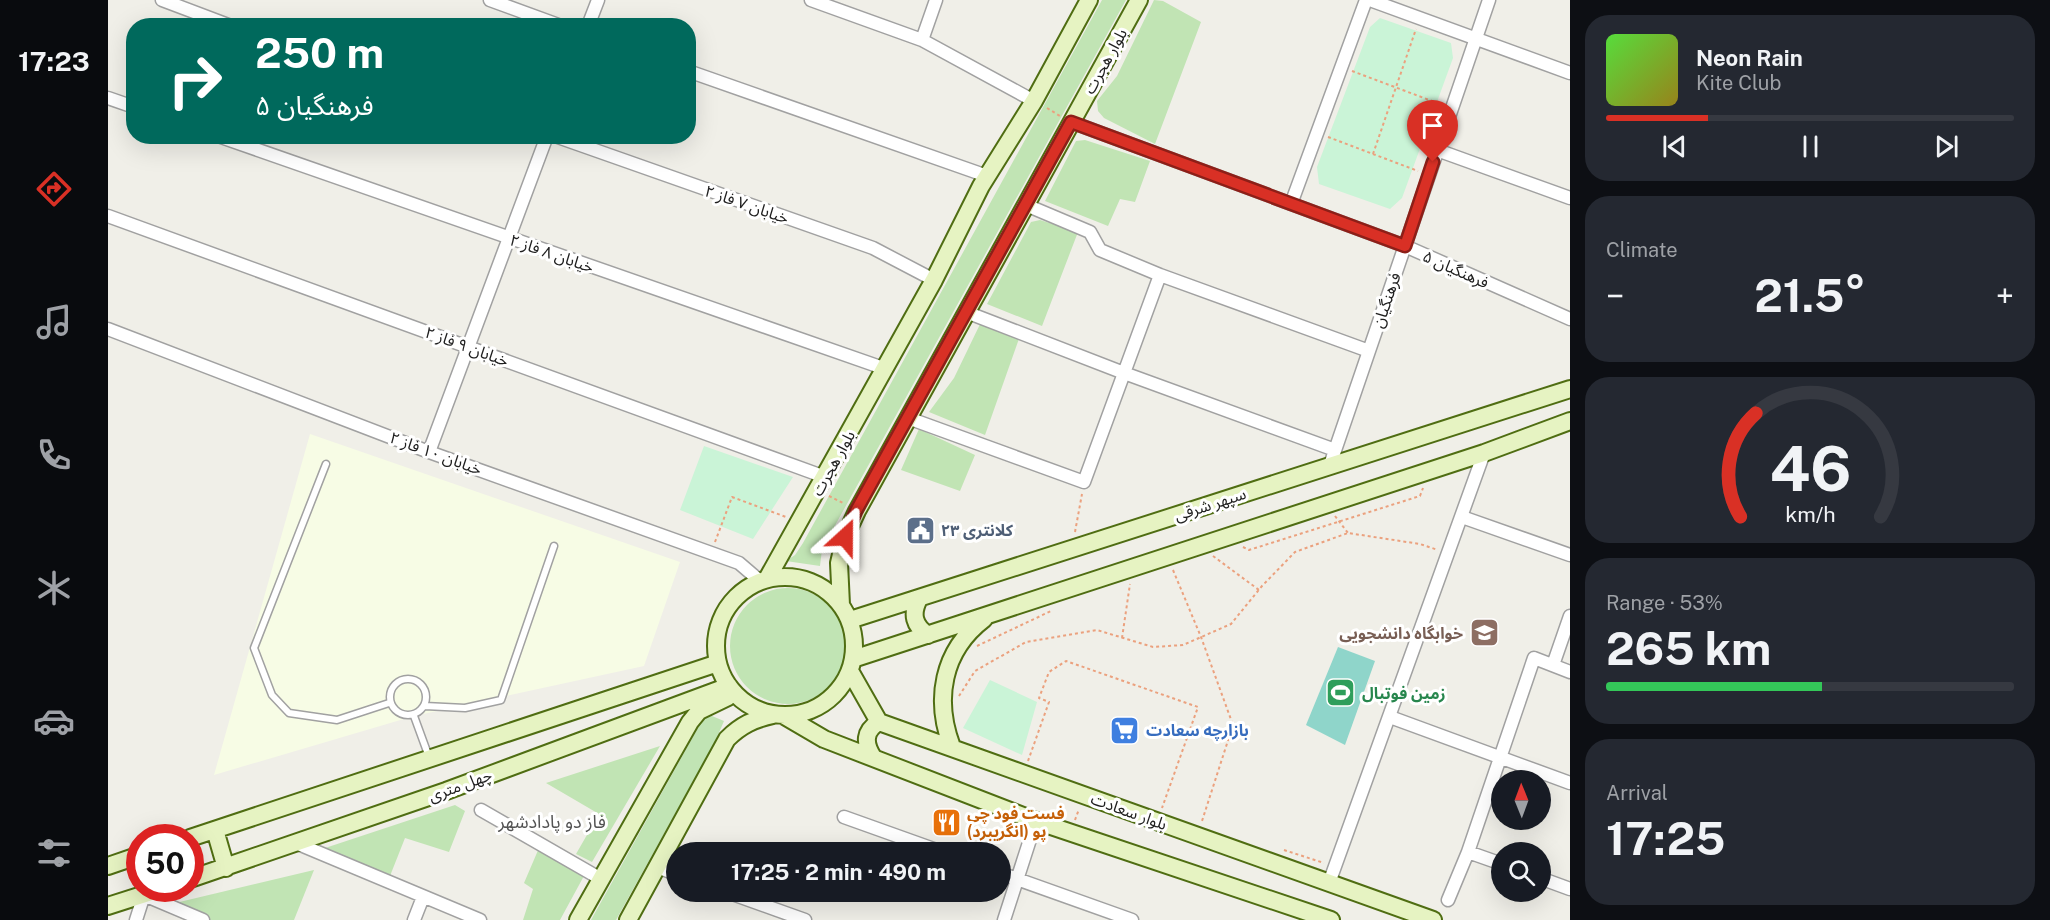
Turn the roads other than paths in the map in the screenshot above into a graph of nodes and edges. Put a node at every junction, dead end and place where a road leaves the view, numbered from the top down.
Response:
1 (162, 0) edge
2 (490, 0) edge
3 (598, 0) edge
4 (811, 0) edge
5 (936, 0) edge
6 (1089, 0) edge
7 (1139, 0) edge
8 (1368, 0) edge
9 (1489, 0) edge
10 (210, 18) edge
11 (539, 18) edge
12 (591, 18) edge
13 (1476, 38) junction
14 (922, 40) junction
15 (1570, 73) edge
16 (696, 74) edge
17 (108, 98) edge
18 (1034, 101) junction
19 (126, 104) edge
20 (1071, 122) junction
21 (241, 144) edge
22 (544, 144) edge
23 (578, 144) edge
24 (1437, 150) junction
25 (987, 176) junction
26 (1570, 198) edge
27 (1291, 204) junction
28 (1026, 205) junction
29 (108, 216) edge
30 (508, 238) junction
31 (1405, 246) junction
32 (1160, 275) junction
33 (934, 280) junction
34 (966, 312) junction
35 (1570, 319) edge
36 (108, 329) edge
37 (467, 346) junction
38 (1369, 351) junction
39 (885, 369) junction
40 (1124, 374) junction
41 (1570, 389) edge
42 (908, 418) junction
43 (1570, 421) edge
44 (429, 452) junction
45 (1484, 453) junction
46 (1332, 457) junction
47 (326, 464) dead end
48 (822, 484) junction
49 (1462, 516) junction
50 (554, 546) dead end
51 (1570, 555) edge
52 (764, 580) junction
53 (919, 599) junction
54 (841, 604) junction
55 (990, 615) junction
56 (1570, 616) edge
57 (850, 620) junction
58 (928, 635) junction
59 (718, 663) junction
60 (851, 665) junction
61 (1552, 665) junction
62 (1570, 672) edge
63 (732, 690) junction
64 (389, 703) junction
65 (425, 706) junction
66 (779, 715) junction
67 (414, 716) junction
68 (1390, 717) junction
69 (879, 722) junction
70 (952, 747) junction
71 (430, 757) junction
72 (873, 757) junction
73 (1500, 758) junction
74 (1570, 783) edge
75 (481, 810) dead end
76 (844, 817) dead end
77 (1036, 821) junction
78 (215, 830) junction
79 (204, 834) edge
80 (914, 842) edge
81 (296, 843) junction
82 (1468, 852) junction
83 (126, 860) edge
84 (1491, 860) edge
85 (108, 866) edge
86 (657, 867) junction
87 (226, 868) junction
88 (666, 870) edge
89 (204, 875) edge
90 (1011, 877) edge
91 (601, 879) junction
92 (1018, 879) junction
93 (1551, 882) edge
94 (1329, 883) junction
95 (1570, 889) edge
96 (423, 897) junction
97 (126, 900) edge
98 (1448, 900) dead end
99 (142, 902) edge
100 (161, 902) edge
101 (753, 902) edge
102 (108, 906) edge
103 (799, 919) edge
104 (136, 920) edge
105 (203, 920) edge
106 (414, 920) edge
107 (480, 920) edge
108 (578, 920) edge
109 (628, 920) edge
110 (1004, 920) edge
111 (1132, 920) edge
112 (1331, 920) edge
113 (1433, 920) edge

1 - 10 street
2 - 11 street
3 - 12 street
4 - 14 street
5 - 14 street
6 - 18 main road, بلوار هجرت
7 - 20 main road, بلوار هجرت
8 - 13 street
8 - 27 street
9 - 13 street, فرهنگیان
13 - 15 street
13 - 24 street, فرهنگیان
14 - 18 street
16 - 25 street
17 - 19 street
18 - 25 main road, بلوار هجرت
20 - 27 street, فرهنگیان ۵
20 - 28 main road, بلوار هجرت
21 - 30 street, خیابان ۸ فاز ۲
22 - 30 street
23 - 33 street, خیابان ۷ فاز ۲
24 - 26 street
24 - 31 street, فرهنگیان
25 - 33 main road, بلوار هجرت
27 - 31 street, فرهنگیان ۵
28 - 32 street
28 - 34 main road, بلوار هجرت
29 - 37 street, خیابان ۹ فاز ۲
30 - 37 street
30 - 39 street, خیابان ۸ فاز ۲
31 - 35 street, فرهنگیان ۵
31 - 38 street, فرهنگیان
32 - 38 street
32 - 40 street
33 - 39 main road, بلوار هجرت
34 - 40 street
34 - 42 main road, بلوار هجرت
36 - 44 street, خیابان ۱۰ فاز ۲
37 - 44 street
37 - 48 street, خیابان ۹ فاز ۲
38 - 46 street, فرهنگیان
39 - 48 main road, بلوار هجرت
40 - 42 street
40 - 46 street
41 - 46 main road, سپهر شرقی
42 - 54 main road, بلوار هجرت
43 - 45 main road
44 - 52 street, خیابان ۱۰ فاز ۲
45 - 49 street
45 - 55 main road
46 - 53 main road, سپهر شرقی
47 - 64 lane
48 - 52 main road, بلوار هجرت
49 - 51 street
49 - 68 street
50 - 65 lane
52 - 54 main road
52 - 59 main road
53 - 57 main road, سپهر شرقی
53 - 58 main road
54 - 57 main road
55 - 58 main road
55 - 70 main road
56 - 61 street
57 - 60 main road
58 - 60 main road
59 - 63 main road
59 - 71 main road
60 - 66 main road
60 - 69 main road
61 - 62 street
61 - 73 street
63 - 66 main road
63 - 81 main road, چهل متری
63 - 91 main road
64 - 65 lane
64 - 67 lane
65 - 67 lane
66 - 72 main road
66 - 86 main road
67 - 71 lane
68 - 73 street
68 - 94 street
69 - 70 main road, بلوار سعادت
69 - 72 main road
70 - 94 main road, بلوار سعادت
71 - 78 main road
72 - 77 main road
73 - 74 street
73 - 82 street
75 - 91 street
76 - 80 street
77 - 92 street
77 - 112 main road
78 - 79 main road
78 - 87 main road
81 - 87 main road, چهل متری
81 - 96 street
82 - 84 street
82 - 98 street
83 - 85 main road
86 - 88 street
86 - 109 main road
87 - 89 main road, چهل متری
90 - 92 street
91 - 108 main road
92 - 110 street
92 - 111 street
93 - 95 street
94 - 113 main road, بلوار سعادت
96 - 106 street
96 - 107 street
97 - 102 main road
99 - 104 street
100 - 105 street
101 - 103 street

